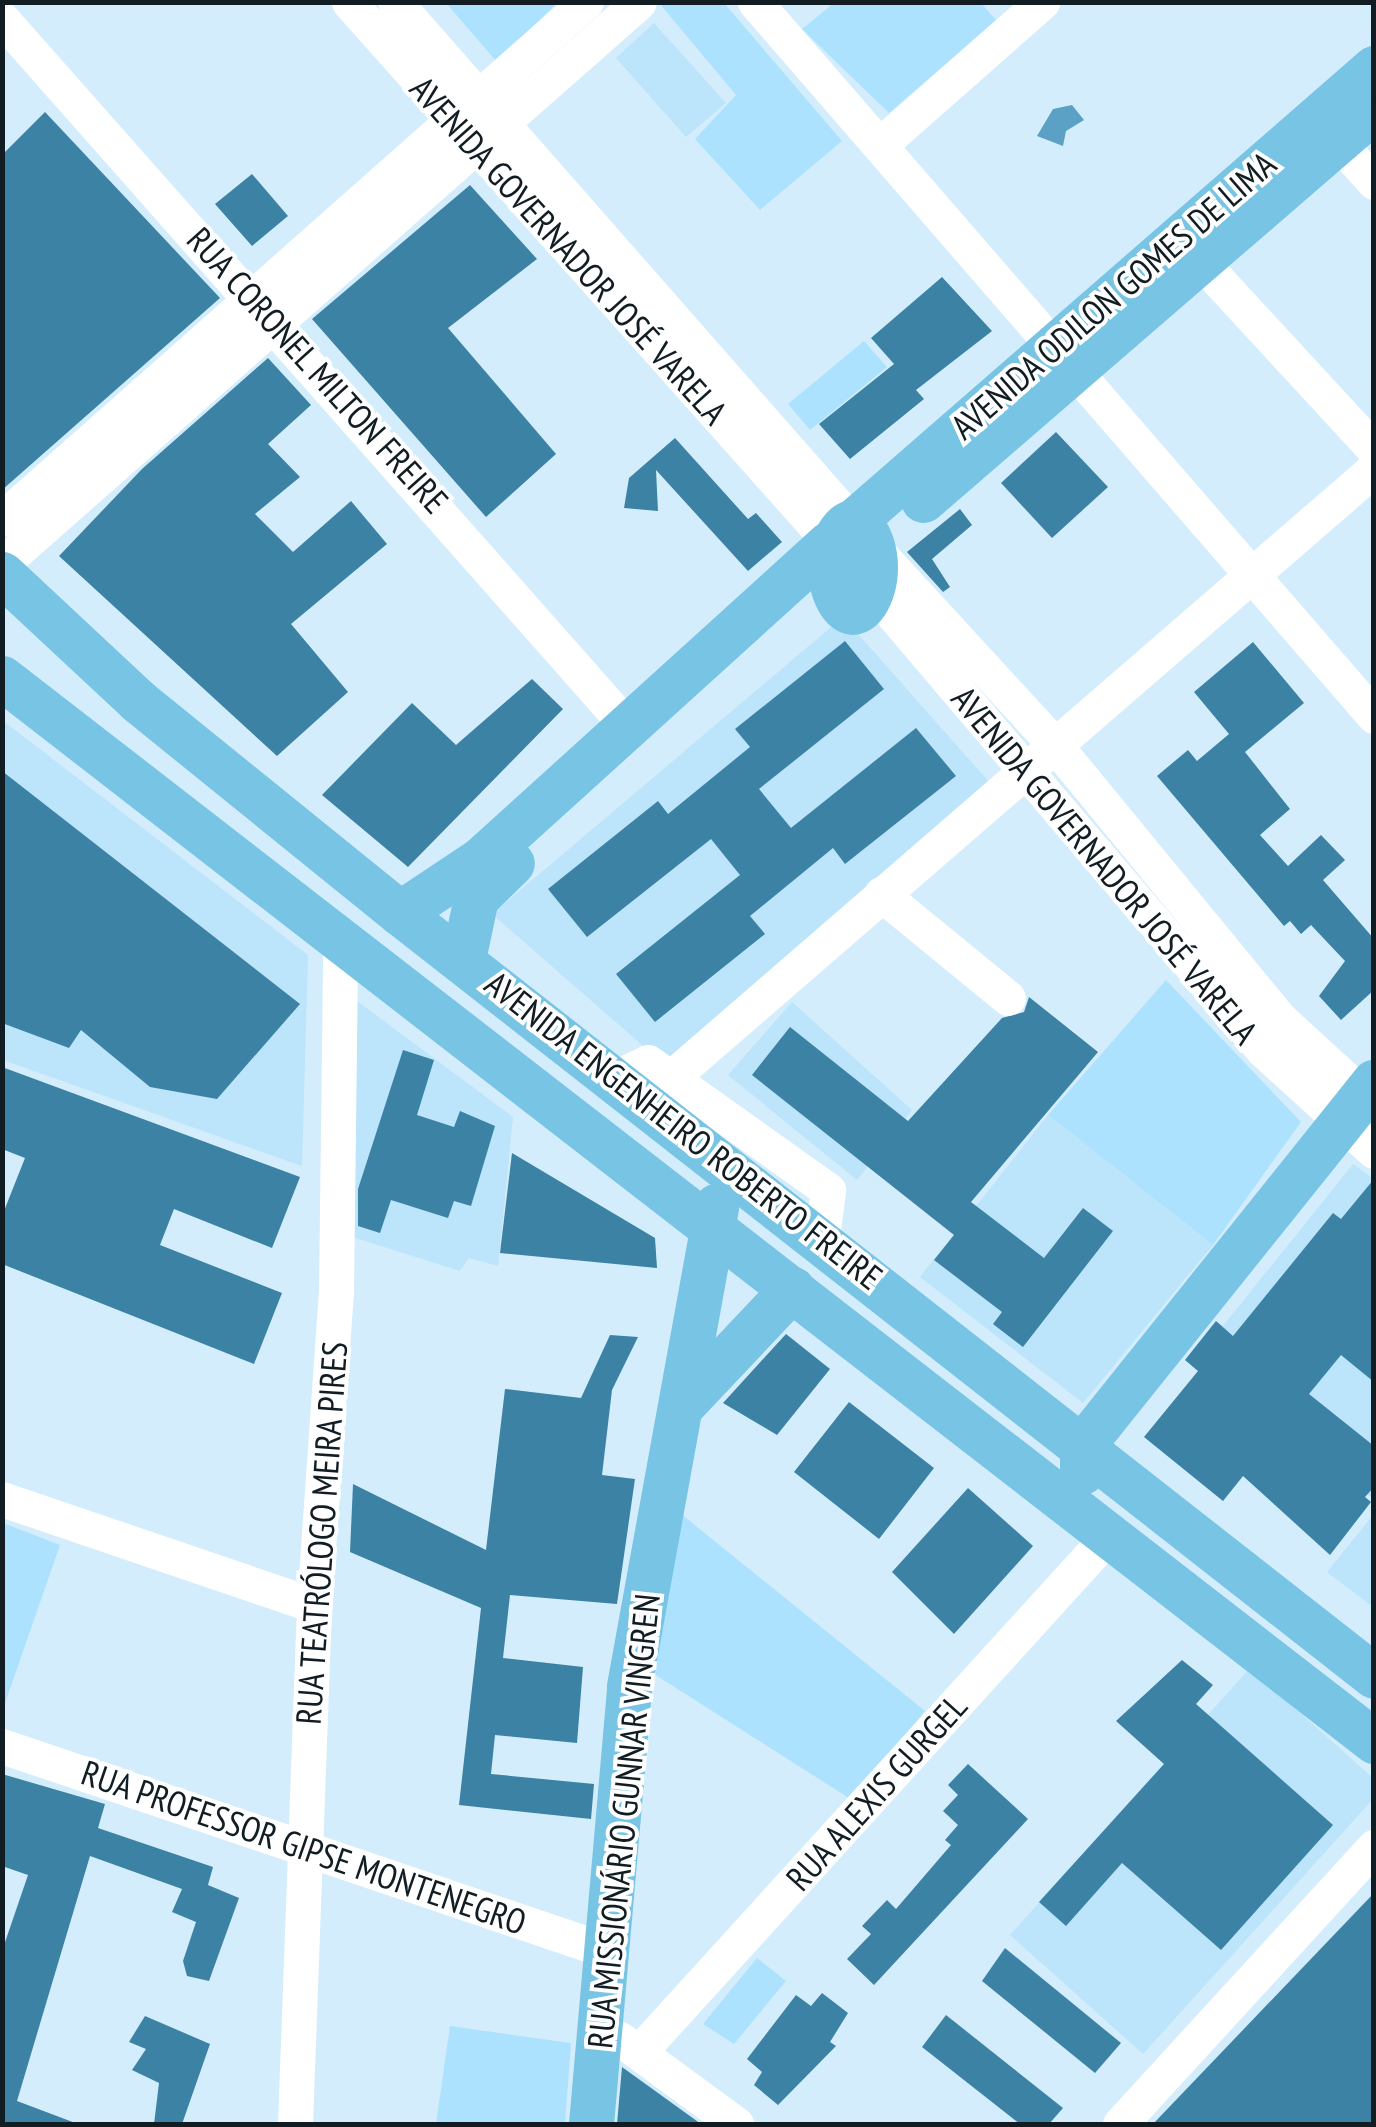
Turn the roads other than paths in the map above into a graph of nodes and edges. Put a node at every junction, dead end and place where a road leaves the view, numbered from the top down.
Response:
1 (348, 2) edge
2 (395, 2) edge
3 (586, 2) edge
4 (640, 2) edge
5 (755, 2) edge
6 (1042, 2) edge
7 (2, 19) edge
8 (1374, 68) edge
9 (1374, 110) edge
10 (478, 123) junction
11 (1338, 142) junction
12 (881, 144) junction
13 (1374, 182) edge
14 (1202, 264) junction
15 (262, 306) junction
16 (1062, 361) junction
17 (121, 432) junction
18 (1374, 449) edge
19 (1374, 470) edge
20 (2, 519) edge
21 (851, 543) junction
22 (2, 564) edge
23 (2, 574) edge
24 (1247, 579) junction
25 (2, 607) edge
26 (2, 678) edge
27 (138, 701) junction
28 (1374, 716) edge
29 (627, 726) junction
30 (1054, 744) junction
31 (1024, 770) junction
32 (881, 894) junction
33 (400, 912) junction
34 (340, 942) junction
35 (463, 959) junction
36 (1008, 998) dead end
37 (1268, 1030) junction
38 (716, 1039) junction
39 (673, 1076) junction
40 (616, 1077) junction
41 (714, 1106) junction
42 (1364, 1112) edge
43 (714, 1156) junction
44 (714, 1229) junction
45 (822, 1238) junction
46 (792, 1290) junction
47 (685, 1402) junction
48 (1082, 1446) junction
49 (2, 1498) edge
50 (1096, 1522) junction
51 (314, 1605) junction
52 (1374, 1676) edge
53 (1374, 1740) edge
54 (2, 1746) edge
55 (304, 1842) junction
56 (1374, 1847) edge
57 (605, 1950) junction
58 (600, 2026) junction
59 (640, 2051) junction
60 (294, 2124) edge
61 (591, 2124) edge
62 (736, 2124) edge
63 (1120, 2124) edge

1 - 10 street, AVENIDA GOVERNADOR JOSÉ VARELA
2 - 10 street, AVENIDA GOVERNADOR JOSÉ VARELA
3 - 10 street
4 - 10 street
5 - 12 street
6 - 12 street
7 - 15 street, RUA CORONEL MILTON FREIRE
8 - 16 main road, AVENIDA ODILON GOMES DE LIMA
9 - 11 main road, AVENIDA ODILON GOMES DE LIMA
10 - 15 street
10 - 21 street, AVENIDA GOVERNADOR JOSÉ VARELA
11 - 13 street
11 - 14 main road, AVENIDA ODILON GOMES DE LIMA
12 - 16 street
14 - 16 main road, AVENIDA ODILON GOMES DE LIMA
14 - 18 street
15 - 17 street
15 - 29 street, RUA CORONEL MILTON FREIRE
16 - 21 main road, AVENIDA ODILON GOMES DE LIMA
16 - 24 street
17 - 20 street
17 - 22 street
19 - 24 street
21 - 29 main road, AVENIDA ODILON GOMES DE LIMA
21 - 30 street, AVENIDA GOVERNADOR JOSÉ VARELA
21 - 31 street, AVENIDA GOVERNADOR JOSÉ VARELA
21 - 35 main road, AVENIDA ODILON GOMES DE LIMA
23 - 27 main road, AVENIDA ENGENHEIRO ROBERTO FREIRE
24 - 28 street
24 - 30 street
25 - 27 main road
26 - 34 main road, AVENIDA ENGENHEIRO ROBERTO FREIRE
27 - 33 main road, AVENIDA ENGENHEIRO ROBERTO FREIRE
29 - 33 main road, AVENIDA ODILON GOMES DE LIMA
30 - 31 street
30 - 37 street, AVENIDA GOVERNADOR JOSÉ VARELA
31 - 32 street
31 - 37 street, AVENIDA GOVERNADOR JOSÉ VARELA
32 - 36 street
32 - 38 street
33 - 35 main road, AVENIDA ENGENHEIRO ROBERTO FREIRE
34 - 44 main road, AVENIDA ENGENHEIRO ROBERTO FREIRE
34 - 51 street, RUA TEATRÓLOGO MEIRA PIRES
35 - 40 main road, AVENIDA ENGENHEIRO ROBERTO FREIRE
37 - 42 street, AVENIDA GOVERNADOR JOSÉ VARELA
38 - 39 street
38 - 41 street
39 - 40 street
39 - 41 street
40 - 43 main road, AVENIDA ENGENHEIRO ROBERTO FREIRE
41 - 45 street
42 - 48 main road
43 - 44 main road, RUA MISSIONÁRIO GUNNAR VINGREN
43 - 45 main road, AVENIDA ENGENHEIRO ROBERTO FREIRE
44 - 46 main road, AVENIDA ENGENHEIRO ROBERTO FREIRE
44 - 47 main road, RUA MISSIONÁRIO GUNNAR VINGREN
45 - 48 main road, AVENIDA ENGENHEIRO ROBERTO FREIRE
46 - 47 main road
46 - 50 main road, AVENIDA ENGENHEIRO ROBERTO FREIRE
47 - 57 main road, RUA MISSIONÁRIO GUNNAR VINGREN
48 - 50 main road
48 - 52 main road, AVENIDA ENGENHEIRO ROBERTO FREIRE
49 - 51 street
50 - 53 main road, AVENIDA ENGENHEIRO ROBERTO FREIRE
50 - 59 street, RUA ALEXIS GURGEL
51 - 55 street, RUA TEATRÓLOGO MEIRA PIRES
54 - 55 street, RUA PROFESSOR GIPSE MONTENEGRO
55 - 57 street, RUA PROFESSOR GIPSE MONTENEGRO
55 - 60 street, RUA TEATRÓLOGO MEIRA PIRES
56 - 63 street
57 - 58 main road, RUA MISSIONÁRIO GUNNAR VINGREN
58 - 59 street
58 - 61 main road, RUA MISSIONÁRIO GUNNAR VINGREN
59 - 62 street

